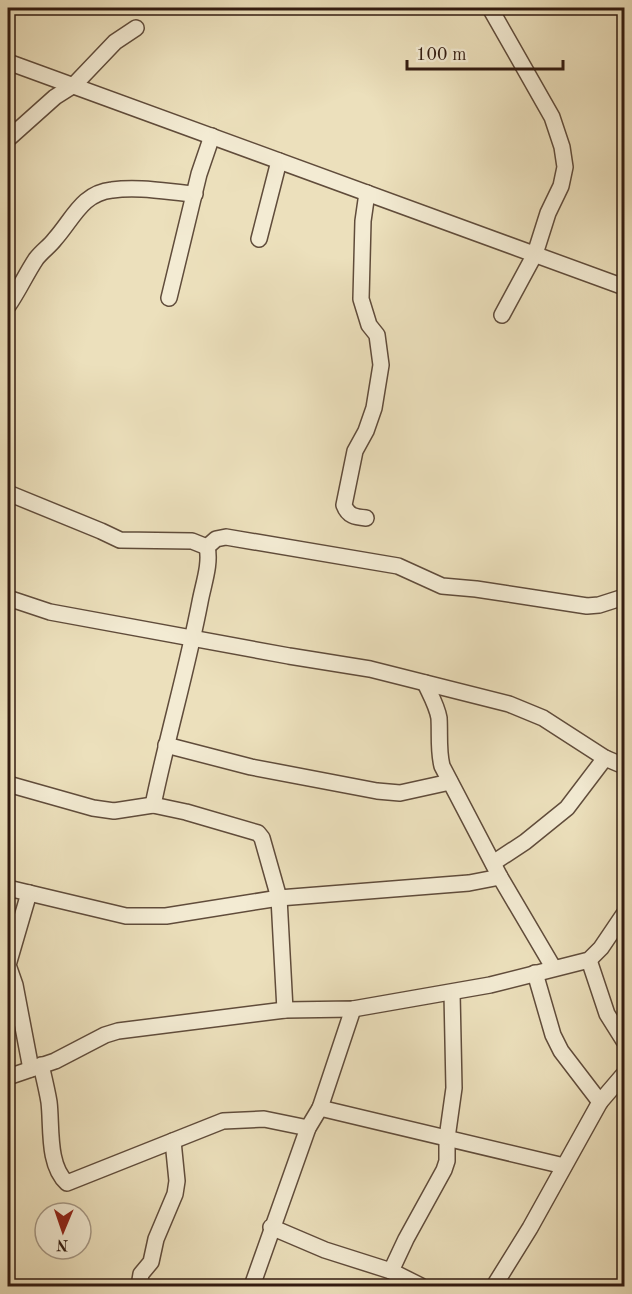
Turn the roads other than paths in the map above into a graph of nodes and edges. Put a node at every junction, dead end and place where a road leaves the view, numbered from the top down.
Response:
1 (490, 8) edge
2 (136, 28) dead end
3 (8, 62) edge
4 (74, 85) junction
5 (212, 136) junction
6 (8, 139) edge
7 (279, 161) junction
8 (367, 193) junction
9 (195, 194) junction
10 (260, 239) dead end
11 (535, 254) junction
12 (624, 287) edge
13 (169, 298) dead end
14 (8, 306) edge
15 (502, 315) dead end
16 (8, 493) edge
17 (366, 518) dead end
18 (207, 547) junction
19 (624, 597) edge
20 (8, 598) edge
21 (193, 638) junction
22 (425, 683) junction
23 (166, 745) junction
24 (605, 758) junction
25 (624, 766) edge
26 (450, 783) junction
27 (8, 784) edge
28 (153, 805) junction
29 (496, 870) junction
30 (8, 888) edge
31 (29, 893) junction
32 (279, 898) junction
33 (624, 914) edge
34 (589, 960) junction
35 (8, 965) edge
36 (553, 967) junction
37 (535, 973) junction
38 (452, 993) junction
39 (285, 1010) junction
40 (353, 1010) junction
41 (624, 1041) edge
42 (36, 1067) junction
43 (624, 1074) edge
44 (8, 1077) edge
45 (600, 1102) junction
46 (320, 1108) junction
47 (308, 1128) junction
48 (447, 1138) junction
49 (173, 1141) junction
50 (564, 1166) junction
51 (272, 1227) junction
52 (391, 1271) junction
53 (139, 1287) edge
54 (252, 1287) edge
55 (421, 1287) edge
56 (494, 1287) edge

1 - 11 street
2 - 4 street
3 - 4 street
4 - 5 street
4 - 6 street
5 - 7 street
5 - 9 street
7 - 8 street
7 - 10 street
8 - 11 street
8 - 17 street
9 - 13 street
9 - 14 street
11 - 12 street
11 - 15 street
16 - 18 street
18 - 19 street
18 - 21 street
20 - 21 street
21 - 22 street
21 - 23 street
22 - 24 street
22 - 26 street
23 - 26 street
23 - 28 street
24 - 25 street
24 - 29 street
26 - 29 street
27 - 28 street
28 - 32 street
29 - 32 street
29 - 36 street
30 - 31 street
31 - 32 street
31 - 35 street
32 - 39 street
33 - 34 street
34 - 36 street
34 - 41 street
35 - 42 street
36 - 37 street
37 - 38 street
37 - 45 street
38 - 40 street
38 - 48 street
39 - 40 street
39 - 42 street
40 - 46 street
42 - 44 street
42 - 49 street
43 - 45 street
45 - 50 street
46 - 47 street
46 - 48 street
47 - 49 street
47 - 51 street
48 - 50 street
48 - 52 street
49 - 53 street
50 - 56 street
51 - 52 street
51 - 54 street
52 - 55 street

